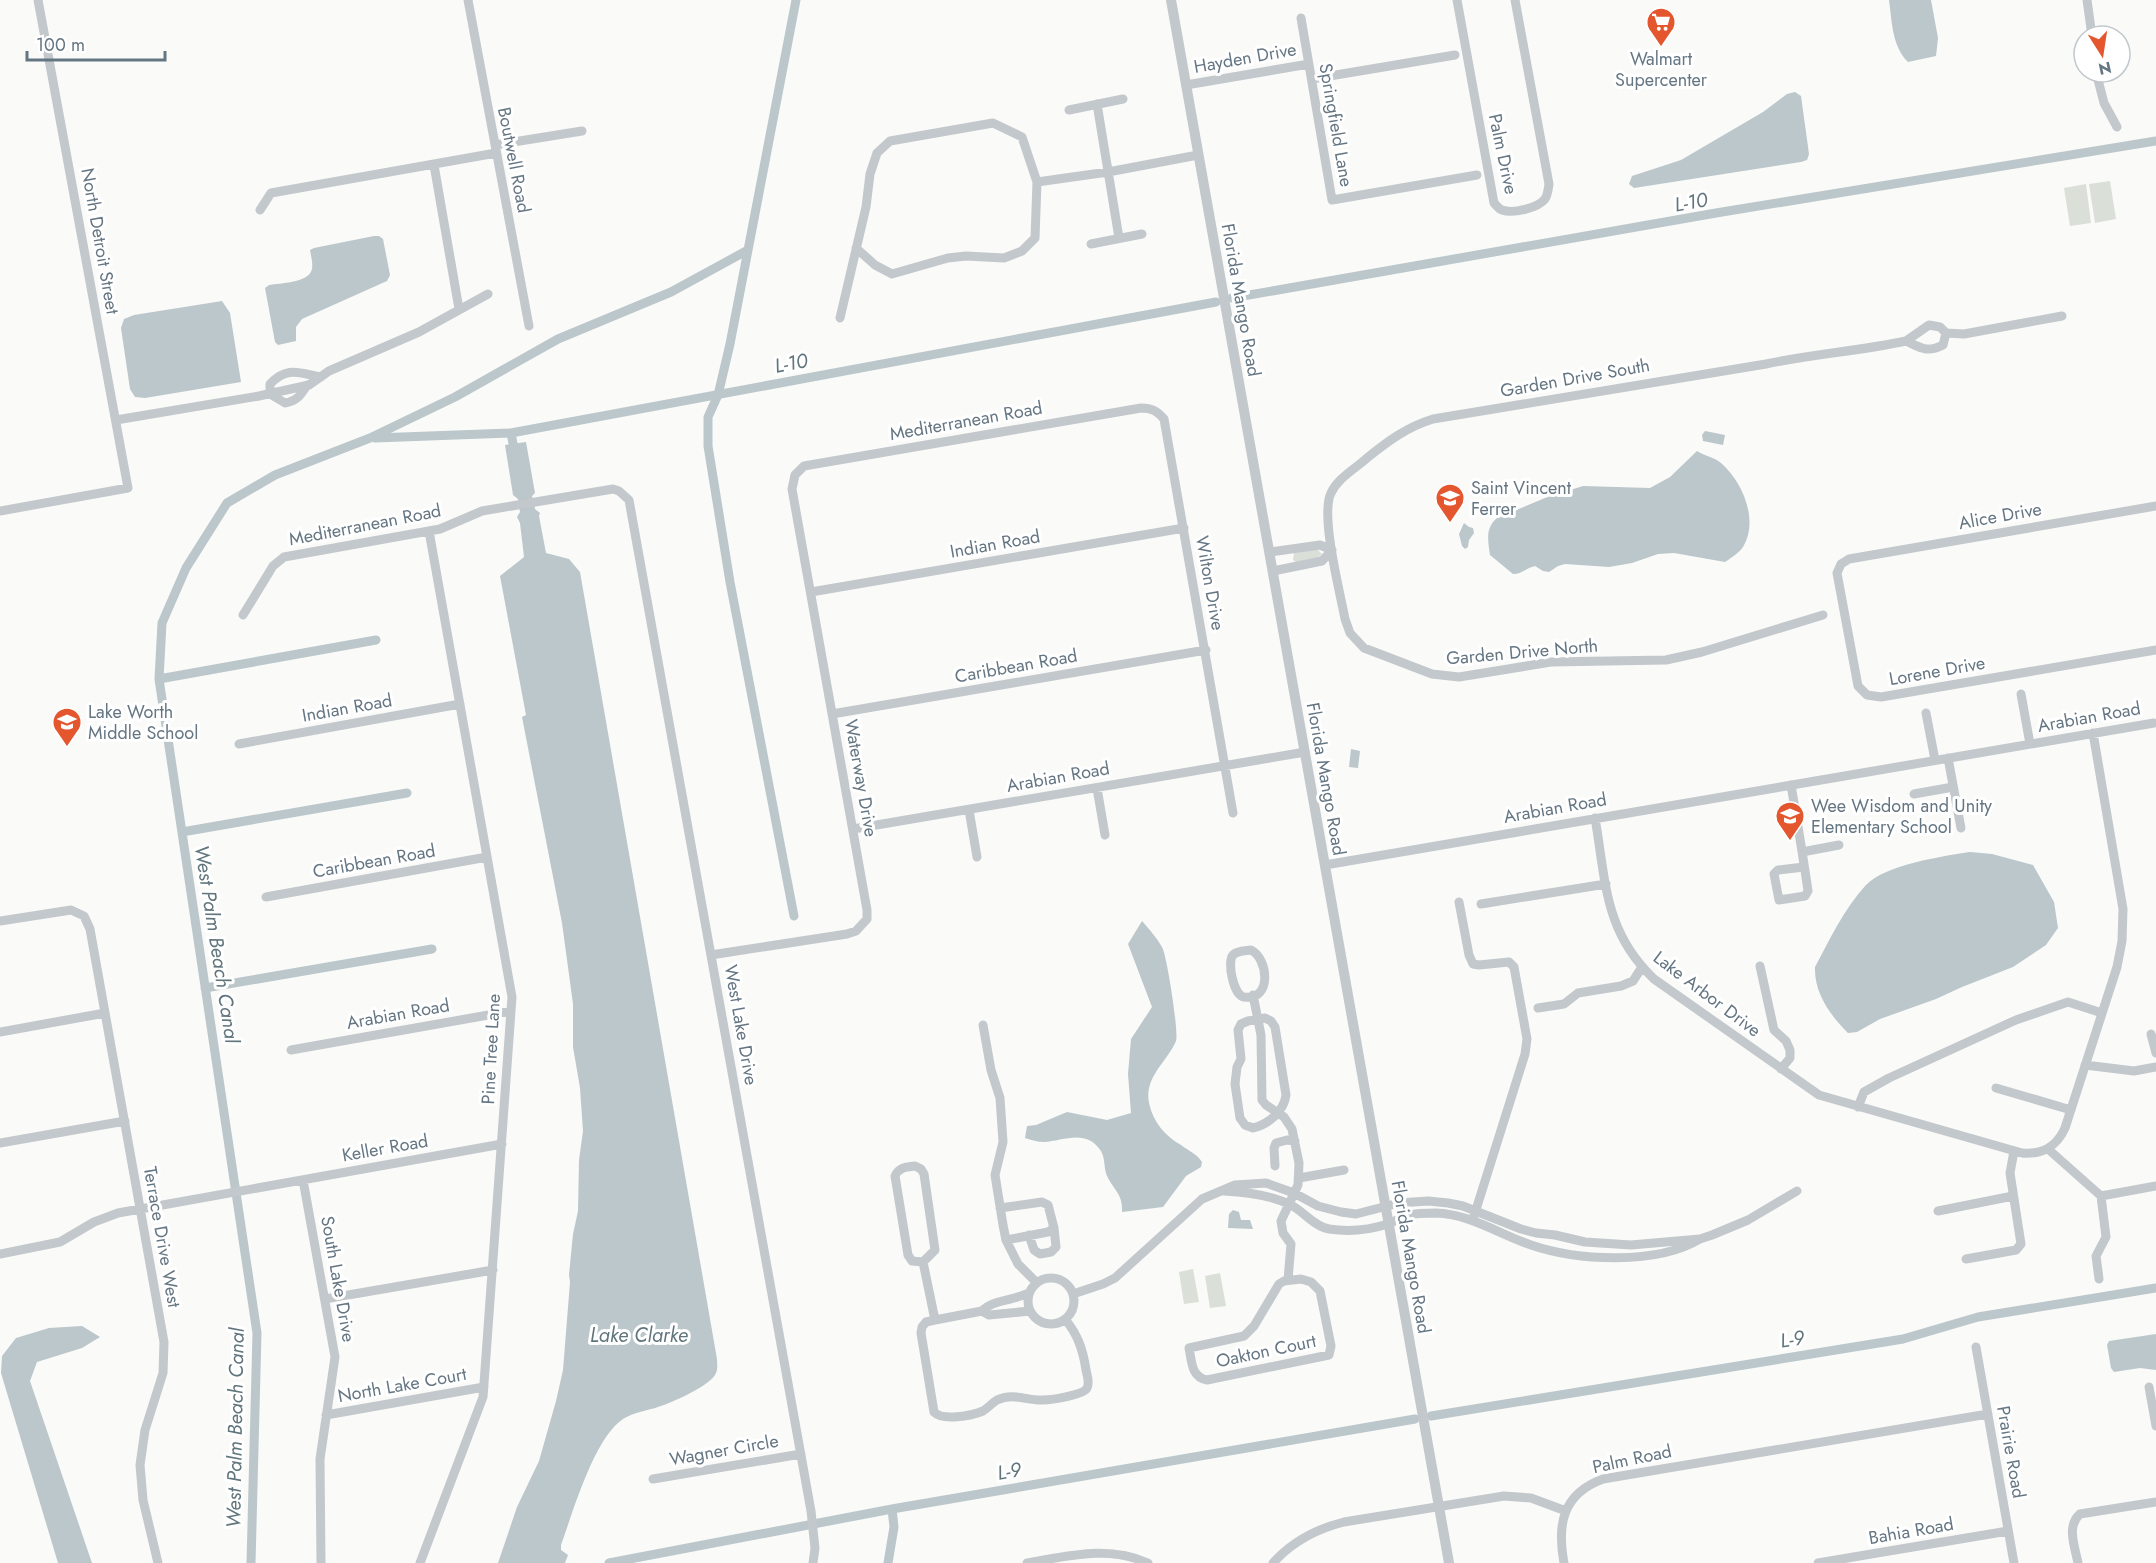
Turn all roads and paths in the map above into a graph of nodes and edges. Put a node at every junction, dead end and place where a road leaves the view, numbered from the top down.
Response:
1 (38, 0) edge
2 (468, 0) edge
3 (1171, 0) edge
4 (1457, 0) edge
5 (1515, 0) edge
6 (2087, 0) edge
7 (1301, 18) dead end
8 (2090, 24) edge
9 (1455, 55) dead end
10 (1309, 64) junction
11 (1312, 79) junction
12 (2099, 84) edge
13 (1186, 85) junction
14 (1123, 99) dead end
15 (1097, 104) junction
16 (1069, 110) dead end
17 (2117, 128) dead end
18 (582, 131) dead end
19 (495, 149) junction
20 (1198, 155) junction
21 (434, 165) junction
22 (1108, 172) junction
23 (1478, 175) dead end
24 (1037, 182) junction
25 (260, 210) dead end
26 (1142, 234) dead end
27 (1119, 238) junction
28 (1091, 244) dead end
29 (856, 248) junction
30 (488, 294) dead end
31 (459, 309) junction
32 (2062, 316) dead end
33 (840, 318) dead end
34 (529, 327) dead end
35 (1946, 333) junction
36 (1906, 341) junction
37 (296, 372) junction
38 (321, 377) junction
39 (307, 385) junction
40 (297, 388) junction
41 (270, 394) junction
42 (1154, 410) joint
43 (116, 420) junction
44 (792, 482) joint
45 (625, 494) joint
46 (2156, 506) edge
47 (0, 511) edge
48 (1184, 528) junction
49 (429, 531) junction
50 (1332, 550) junction
51 (1270, 552) junction
52 (1849, 559) joint
53 (1273, 571) junction
54 (811, 592) junction
55 (243, 615) dead end
56 (1823, 615) dead end
57 (1206, 650) junction
58 (2156, 650) edge
59 (2021, 694) dead end
60 (460, 704) junction
61 (1926, 713) dead end
62 (832, 714) junction
63 (2154, 723) dead end
64 (2093, 733) junction
65 (239, 744) dead end
66 (2030, 744) junction
67 (1305, 752) junction
68 (1948, 758) junction
69 (1935, 760) junction
70 (1224, 766) junction
71 (1791, 785) junction
72 (1953, 787) junction
73 (1096, 788) junction
74 (1914, 794) dead end
75 (969, 810) junction
76 (1233, 813) dead end
77 (1595, 818) junction
78 (1961, 828) dead end
79 (853, 829) junction
80 (1105, 835) dead end
81 (1839, 845) dead end
82 (1802, 852) junction
83 (487, 857) junction
84 (977, 857) dead end
85 (1324, 865) junction
86 (1804, 867) junction
87 (1606, 884) junction
88 (266, 897) dead end
89 (1459, 902) dead end
90 (1481, 904) dead end
91 (0, 921) edge
92 (711, 955) junction
93 (1760, 966) dead end
94 (1642, 968) junction
95 (1253, 995) junction
96 (1538, 1008) dead end
97 (511, 1011) junction
98 (2102, 1013) junction
99 (105, 1014) junction
100 (1258, 1019) junction
101 (983, 1025) dead end
102 (0, 1032) edge
103 (2151, 1034) dead end
104 (291, 1050) dead end
105 (2156, 1053) edge
106 (2085, 1065) junction
107 (2156, 1067) edge
108 (1781, 1069) junction
109 (1996, 1088) dead end
110 (1858, 1107) junction
111 (2071, 1110) junction
112 (1278, 1113) junction
113 (124, 1121) junction
114 (1295, 1141) junction
115 (0, 1143) edge
116 (502, 1144) junction
117 (2048, 1149) junction
118 (2014, 1151) junction
119 (1275, 1166) dead end
120 (1344, 1170) dead end
121 (1299, 1178) junction
122 (303, 1180) junction
123 (2156, 1186) edge
124 (1221, 1191) junction
125 (1797, 1191) dead end
126 (1294, 1193) junction
127 (2013, 1196) junction
128 (2102, 1196) junction
129 (1289, 1204) junction
130 (1386, 1207) junction
131 (1000, 1208) junction
132 (140, 1209) junction
133 (1938, 1211) dead end
134 (1477, 1212) junction
135 (1471, 1220) junction
136 (1389, 1224) junction
137 (1054, 1228) junction
138 (1029, 1236) junction
139 (1700, 1239) junction
140 (1006, 1240) junction
141 (0, 1254) edge
142 (1966, 1259) dead end
143 (923, 1262) junction
144 (493, 1270) junction
145 (2099, 1279) dead end
146 (1288, 1280) junction
147 (1037, 1283) junction
148 (1030, 1292) junction
149 (1073, 1294) junction
150 (325, 1299) junction
151 (982, 1311) junction
152 (1030, 1311) junction
153 (1065, 1319) junction
154 (934, 1320) junction
155 (1976, 1347) dead end
156 (484, 1387) junction
157 (2149, 1387) dead end
158 (1988, 1414) junction
159 (326, 1415) junction
160 (2156, 1423) edge
161 (801, 1454) junction
162 (653, 1479) dead end
163 (2156, 1502) edge
164 (1439, 1506) junction
165 (1566, 1511) junction
166 (2008, 1531) junction
167 (158, 1563) edge
168 (321, 1563) edge
169 (420, 1563) edge
170 (813, 1563) edge
171 (1028, 1563) edge
172 (1148, 1563) edge
173 (1273, 1563) edge
174 (1449, 1563) edge
175 (1564, 1563) edge
176 (1818, 1563) edge
177 (2014, 1563) edge
178 (2078, 1563) edge

1 - 43 street, North Detroit Street
2 - 19 street, Boutwell Road
3 - 13 street, Florida Mango Road
4 - 5 street, Palm Drive
6 - 8 street
7 - 10 street, Springfield Lane
9 - 11 street, Hayden Drive
10 - 11 street, Springfield Lane
10 - 13 street, Hayden Drive
11 - 23 street, Springfield Lane
12 - 17 street
13 - 20 street, Florida Mango Road
14 - 15 street
15 - 16 street
15 - 22 street
18 - 19 street
19 - 21 street
19 - 34 street, Boutwell Road
20 - 22 street
20 - 51 street, Florida Mango Road
21 - 25 street
21 - 31 street
22 - 24 street
22 - 27 street
24 - 29 street
24 - 29 street
26 - 27 street
27 - 28 street
29 - 33 street
30 - 31 street
31 - 38 street
32 - 35 street, Garden Drive South
35 - 36 street, Garden Drive South
35 - 36 street, Garden Drive South
36 - 50 street, Garden Drive South
37 - 38 street
37 - 40 street
37 - 41 street
38 - 39 street
39 - 40 street
39 - 41 street
40 - 41 street
41 - 43 street
42 - 44 street, Mediterranean Road
42 - 48 street, Wilton Drive
43 - 47 street, North Detroit Street
44 - 54 street, Waterway Drive
45 - 49 street, Mediterranean Road
45 - 92 street, West Lake Drive
46 - 52 street, Alice Drive
48 - 54 street, Indian Road
48 - 57 street, Wilton Drive
49 - 55 street, Mediterranean Road
49 - 60 street, Pine Tree Lane
50 - 51 street
50 - 53 street
50 - 56 street, Garden Drive North
51 - 53 street, Florida Mango Road
52 - 58 street, Lorene Drive
53 - 67 street, Florida Mango Road
54 - 62 street, Waterway Drive
57 - 62 street, Caribbean Road
57 - 70 street, Wilton Drive
59 - 66 street, Arabian Road
60 - 65 street, Indian Road
60 - 83 street, Pine Tree Lane
61 - 69 street
62 - 79 street, Waterway Drive
63 - 64 street, Arabian Road
64 - 66 street, Arabian Road
64 - 98 street
66 - 68 street, Arabian Road
67 - 70 street, Arabian Road
67 - 85 street, Florida Mango Road
68 - 69 street, Arabian Road
68 - 72 street
69 - 71 street, Arabian Road
70 - 73 street, Arabian Road
70 - 76 street, Wilton Drive
71 - 77 street, Arabian Road
71 - 82 street
72 - 74 street
72 - 78 street
73 - 75 street, Arabian Road
73 - 80 street
75 - 79 street, Arabian Road
75 - 84 street
77 - 85 street, Arabian Road
77 - 87 street, Lake Arbor Drive
79 - 92 street, Waterway Drive
81 - 82 street
82 - 86 street
83 - 88 street, Caribbean Road
83 - 97 street, Pine Tree Lane
85 - 130 street, Florida Mango Road
86 - 86 street
87 - 90 street
87 - 94 street, Lake Arbor Drive
89 - 134 street
91 - 99 street, Terrace Drive West
92 - 161 street, West Lake Drive
93 - 108 street
94 - 96 street
94 - 108 street, Lake Arbor Drive
95 - 95 street
95 - 100 street
97 - 104 street, Arabian Road
97 - 116 street, Pine Tree Lane
98 - 106 street
98 - 110 street
99 - 102 street
99 - 113 street, Terrace Drive West
100 - 112 street
100 - 112 street
100 - 112 street
101 - 131 street
103 - 105 street
106 - 107 street
106 - 111 street
108 - 110 street, Lake Arbor Drive
109 - 111 street
110 - 118 street, Lake Arbor Drive
111 - 117 street
112 - 114 street
113 - 115 street
113 - 132 street, Terrace Drive West
114 - 119 street
114 - 121 street
116 - 122 street, Keller Road
116 - 144 street, Pine Tree Lane
117 - 118 street, Lake Arbor Drive
117 - 128 street
118 - 127 street
120 - 121 street
121 - 126 street
122 - 132 street, Keller Road
122 - 150 street, South Lake Drive
123 - 128 street
124 - 126 street
124 - 129 street
124 - 149 street
125 - 139 street
126 - 129 street
126 - 130 street
127 - 133 street
127 - 142 street
128 - 145 street
129 - 136 street
129 - 146 street
130 - 134 street
130 - 136 street, Florida Mango Road
131 - 137 street
131 - 140 street
132 - 141 street, Keller Road
132 - 167 street, Terrace Drive West
134 - 135 street
134 - 139 street
135 - 136 street
135 - 139 street
136 - 164 street, Florida Mango Road
137 - 138 street
137 - 138 street
138 - 140 street
140 - 147 street
143 - 143 street
143 - 154 street
144 - 150 street
144 - 156 street, Pine Tree Lane
146 - 146 street, Oakton Court
147 - 148 street
147 - 149 street
148 - 151 street
148 - 152 street
149 - 153 street
150 - 159 street, South Lake Drive
151 - 152 street
151 - 154 street
152 - 153 street
153 - 154 street
155 - 158 street, Prairie Road
156 - 159 street, North Lake Court
156 - 169 street, Pine Tree Lane
157 - 160 street
158 - 165 street, Palm Road
158 - 166 street, Prairie Road
159 - 168 street, South Lake Drive
161 - 162 street, Wagner Circle
161 - 170 street, West Lake Drive
163 - 178 street
164 - 165 street
164 - 173 street
164 - 174 street, Florida Mango Road
165 - 175 street
166 - 176 street, Bahia Road
166 - 177 street, Prairie Road
171 - 172 street

